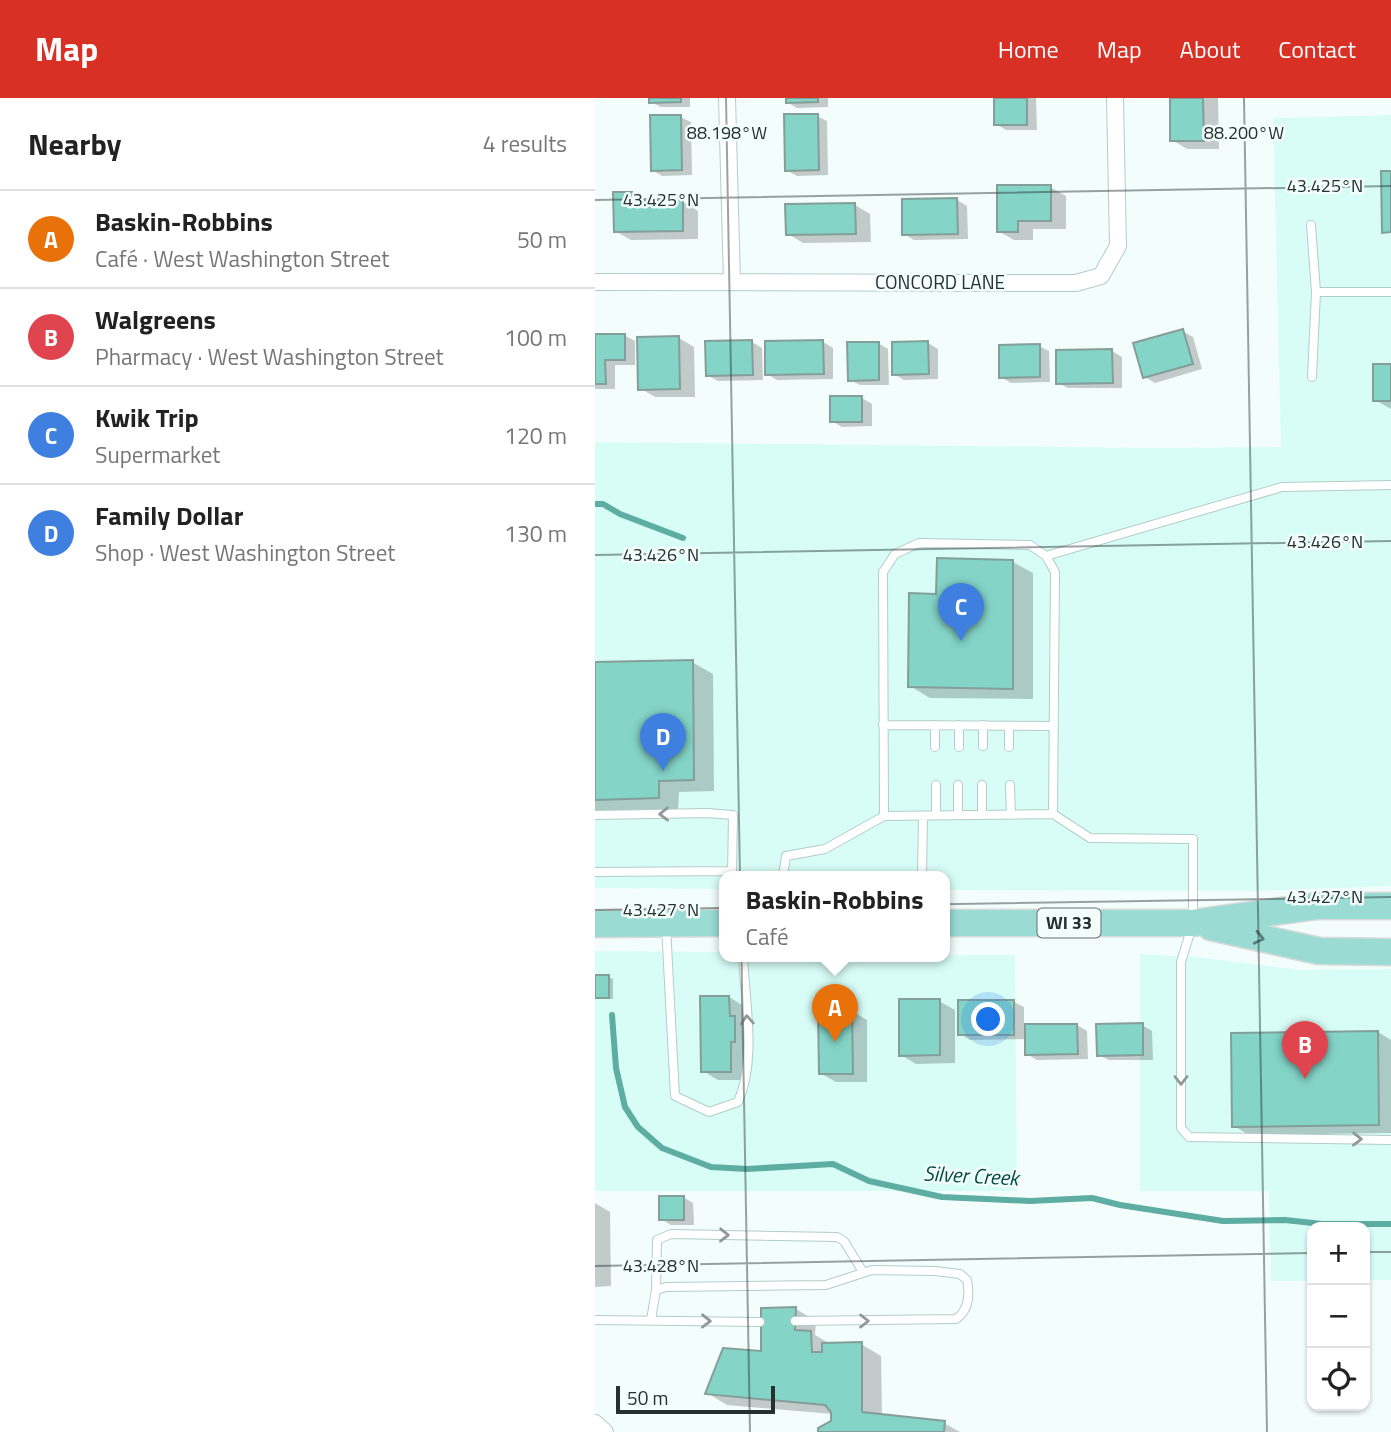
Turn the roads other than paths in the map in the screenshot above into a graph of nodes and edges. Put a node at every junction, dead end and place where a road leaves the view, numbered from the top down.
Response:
1 (727, 98) edge
2 (1115, 98) edge
3 (1311, 225) dead end
4 (595, 282) edge
5 (732, 282) junction
6 (1316, 292) junction
7 (1391, 292) edge
8 (1312, 377) dead end
9 (1391, 485) edge
10 (1046, 556) junction
11 (883, 725) junction
12 (935, 725) junction
13 (959, 725) junction
14 (983, 725) junction
15 (1009, 726) junction
16 (1054, 726) junction
17 (982, 746) dead end
18 (935, 747) dead end
19 (959, 747) dead end
20 (1009, 747) dead end
21 (936, 785) dead end
22 (958, 785) dead end
23 (982, 785) dead end
24 (1010, 785) dead end
25 (1053, 814) junction
26 (595, 815) edge
27 (936, 815) junction
28 (958, 815) junction
29 (982, 815) junction
30 (1011, 815) junction
31 (884, 816) junction
32 (923, 816) junction
33 (732, 871) edge
34 (784, 871) edge
35 (922, 871) edge
36 (595, 872) edge
37 (719, 873) edge
38 (1391, 906) edge
39 (666, 923) junction
40 (719, 923) edge
41 (950, 923) edge
42 (1192, 923) junction
43 (595, 924) edge
44 (1391, 952) edge
45 (743, 962) edge
46 (1391, 1140) edge
47 (863, 1272) junction
48 (656, 1290) junction
49 (595, 1320) edge
50 (651, 1320) junction
51 (796, 1321) dead end
52 (760, 1322) dead end
53 (595, 1423) edge
54 (605, 1432) edge

1 - 5 street
2 - 5 street, CONCORD LANE
3 - 6 lane
4 - 5 street, CONCORD LANE
6 - 7 lane
6 - 8 lane
9 - 10 lane
10 - 11 lane
10 - 16 lane
11 - 12 lane
11 - 31 lane
12 - 13 lane
12 - 18 lane
13 - 14 lane
13 - 19 lane
14 - 15 lane
14 - 17 lane
15 - 16 lane
15 - 20 lane
16 - 25 lane
21 - 27 lane
22 - 28 lane
23 - 29 lane
24 - 30 lane
25 - 30 lane
25 - 42 lane
33 -> 26 lane
27 - 28 lane
27 - 32 lane
28 - 29 lane
29 - 30 lane
31 - 32 lane
31 - 34 lane
32 - 35 lane
36 - 37 lane
38 - 42 main road, WI 33
39 - 40 main road
39 - 43 main road
39 -> 45 lane
41 - 42 main road, WI 33
42 -> 44 main road, WI 33
42 -> 46 lane
47 - 48 lane
48 -> 47 lane
51 -> 47 lane
48 - 50 lane
49 - 50 lane
50 -> 52 lane
53 - 54 street

